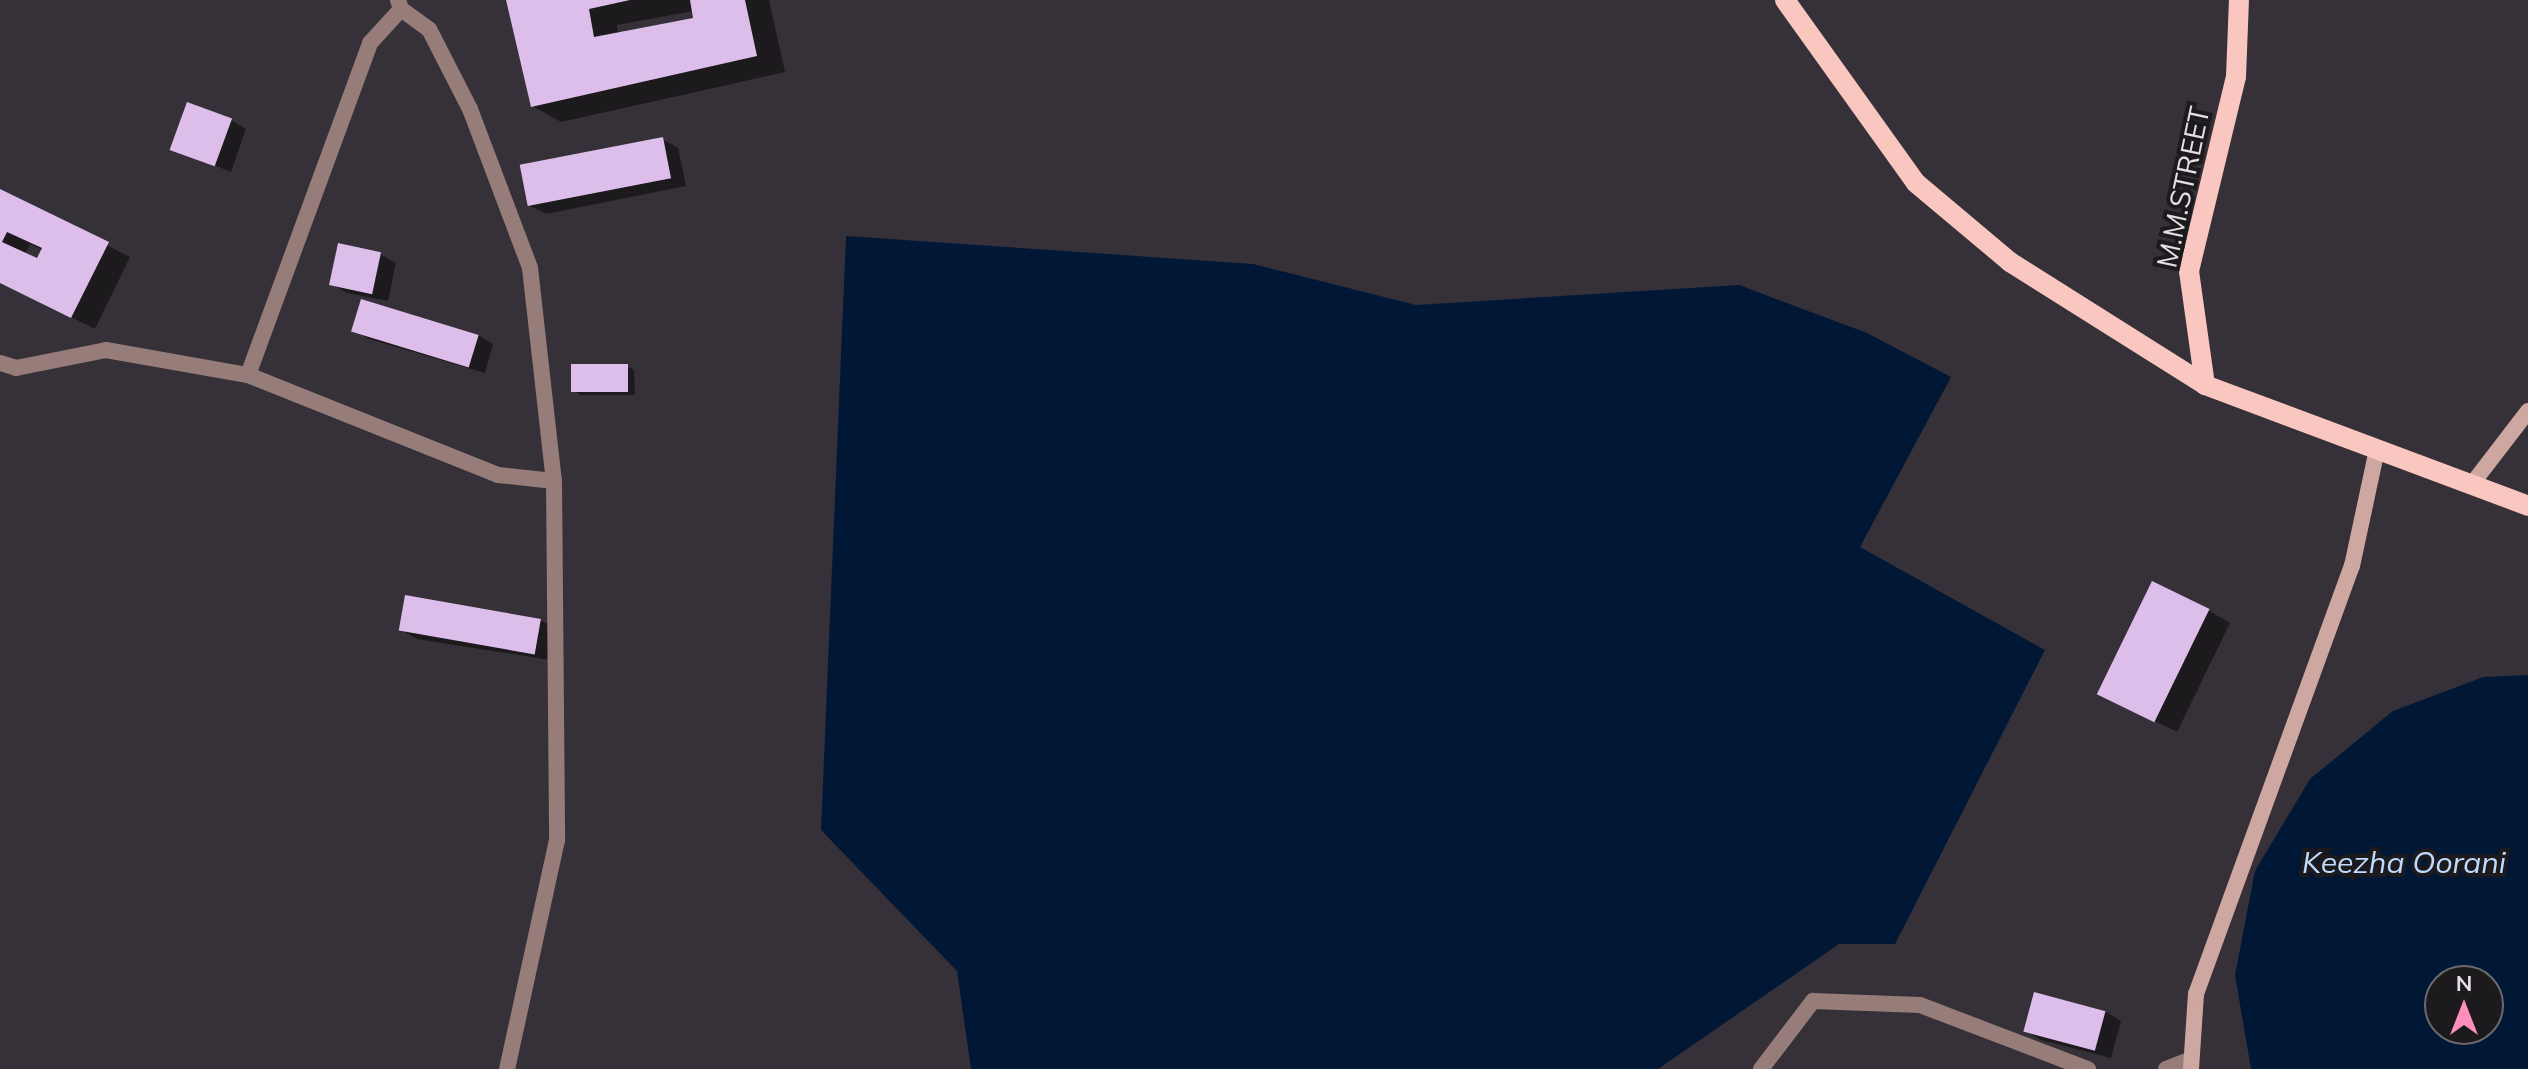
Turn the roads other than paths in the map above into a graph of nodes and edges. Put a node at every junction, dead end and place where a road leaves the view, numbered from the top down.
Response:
1 (1785, 0) edge
2 (2239, 0) edge
3 (400, 4) edge
4 (0, 363) edge
5 (248, 375) junction
6 (2205, 385) junction
7 (2528, 411) edge
8 (2377, 449) junction
9 (554, 481) junction
10 (2472, 484) junction
11 (2528, 506) edge
12 (2190, 1064) edge
13 (507, 1069) edge
14 (1761, 1069) edge
15 (2088, 1069) edge
16 (2166, 1069) edge

1 - 6 main road
2 - 6 main road, M.M.STREET
3 - 5 street
3 - 9 street
4 - 5 street
5 - 9 street
6 - 8 main road
7 - 10 street
8 - 10 main road
8 - 12 street
9 - 13 street
10 - 11 main road
12 - 16 street
14 - 15 street

